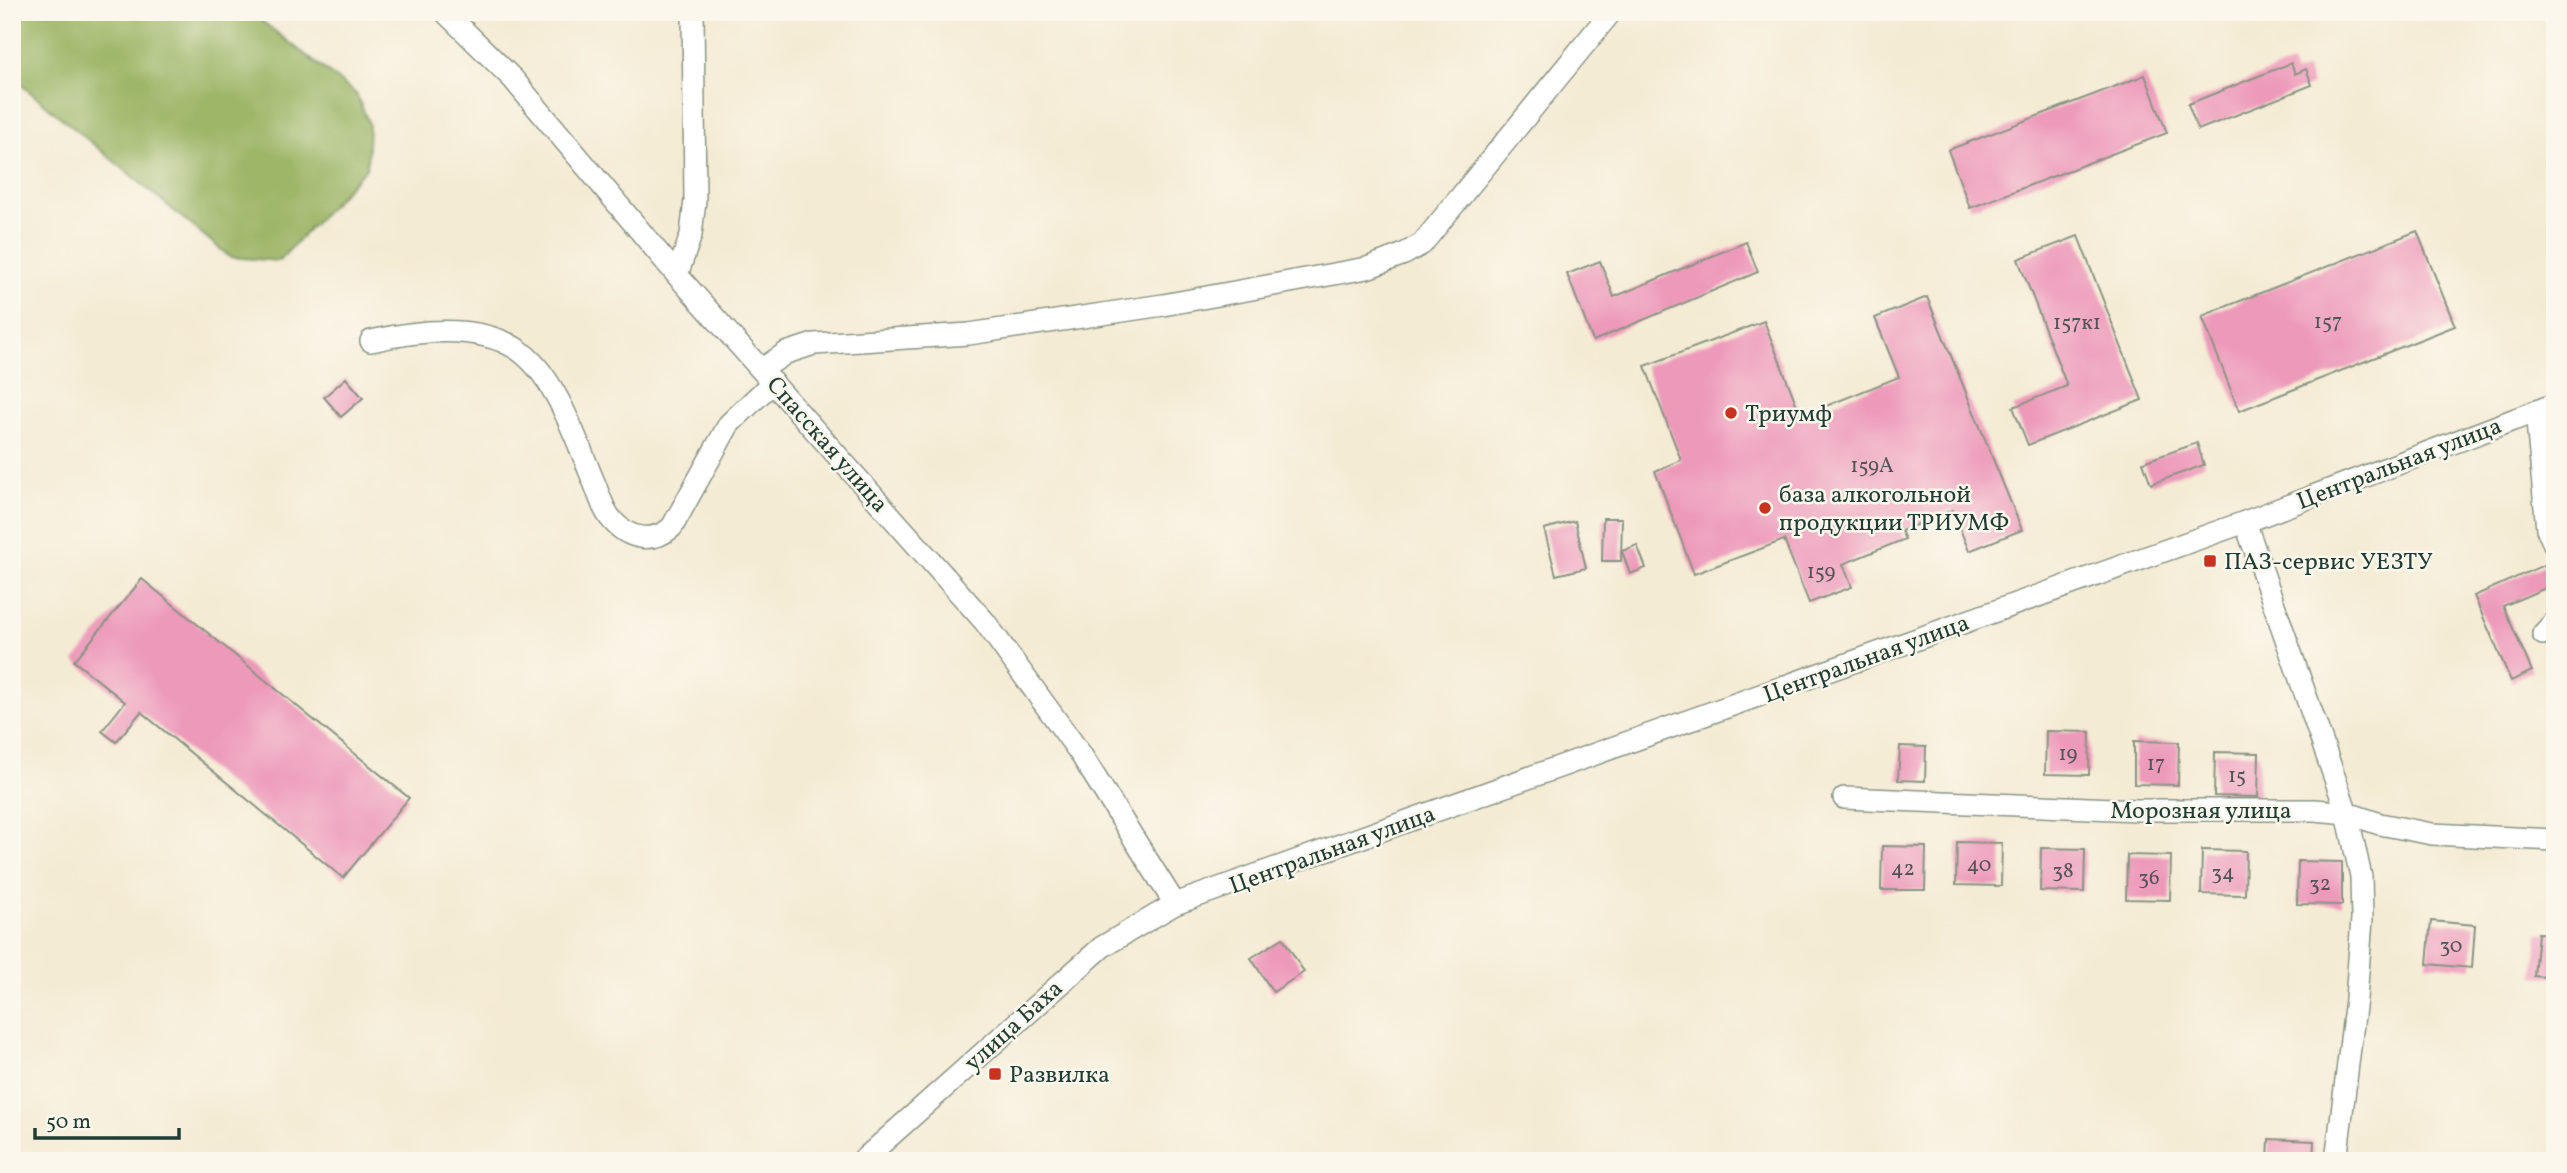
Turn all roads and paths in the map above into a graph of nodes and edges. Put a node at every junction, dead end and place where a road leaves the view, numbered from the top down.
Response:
1 (445, 12) edge
2 (693, 12) edge
3 (1611, 12) edge
4 (677, 275) junction
5 (371, 341) dead end
6 (767, 375) junction
7 (2545, 407) edge
8 (2245, 522) junction
9 (2555, 546) edge
10 (1844, 798) dead end
11 (2347, 813) junction
12 (2555, 840) edge
13 (1175, 904) junction
14 (862, 1161) edge
15 (2336, 1161) edge

1 - 4 street, Спасская улица
2 - 4 street
3 - 6 street
4 - 6 street, Спасская улица
5 - 6 street
6 - 13 street, Спасская улица
7 - 8 street, Центральная улица
7 - 9 street
8 - 11 street
8 - 13 street, Центральная улица
10 - 11 street, Морозная улица
11 - 12 street, Морозная улица
11 - 15 street
13 - 14 street, улица Баха

